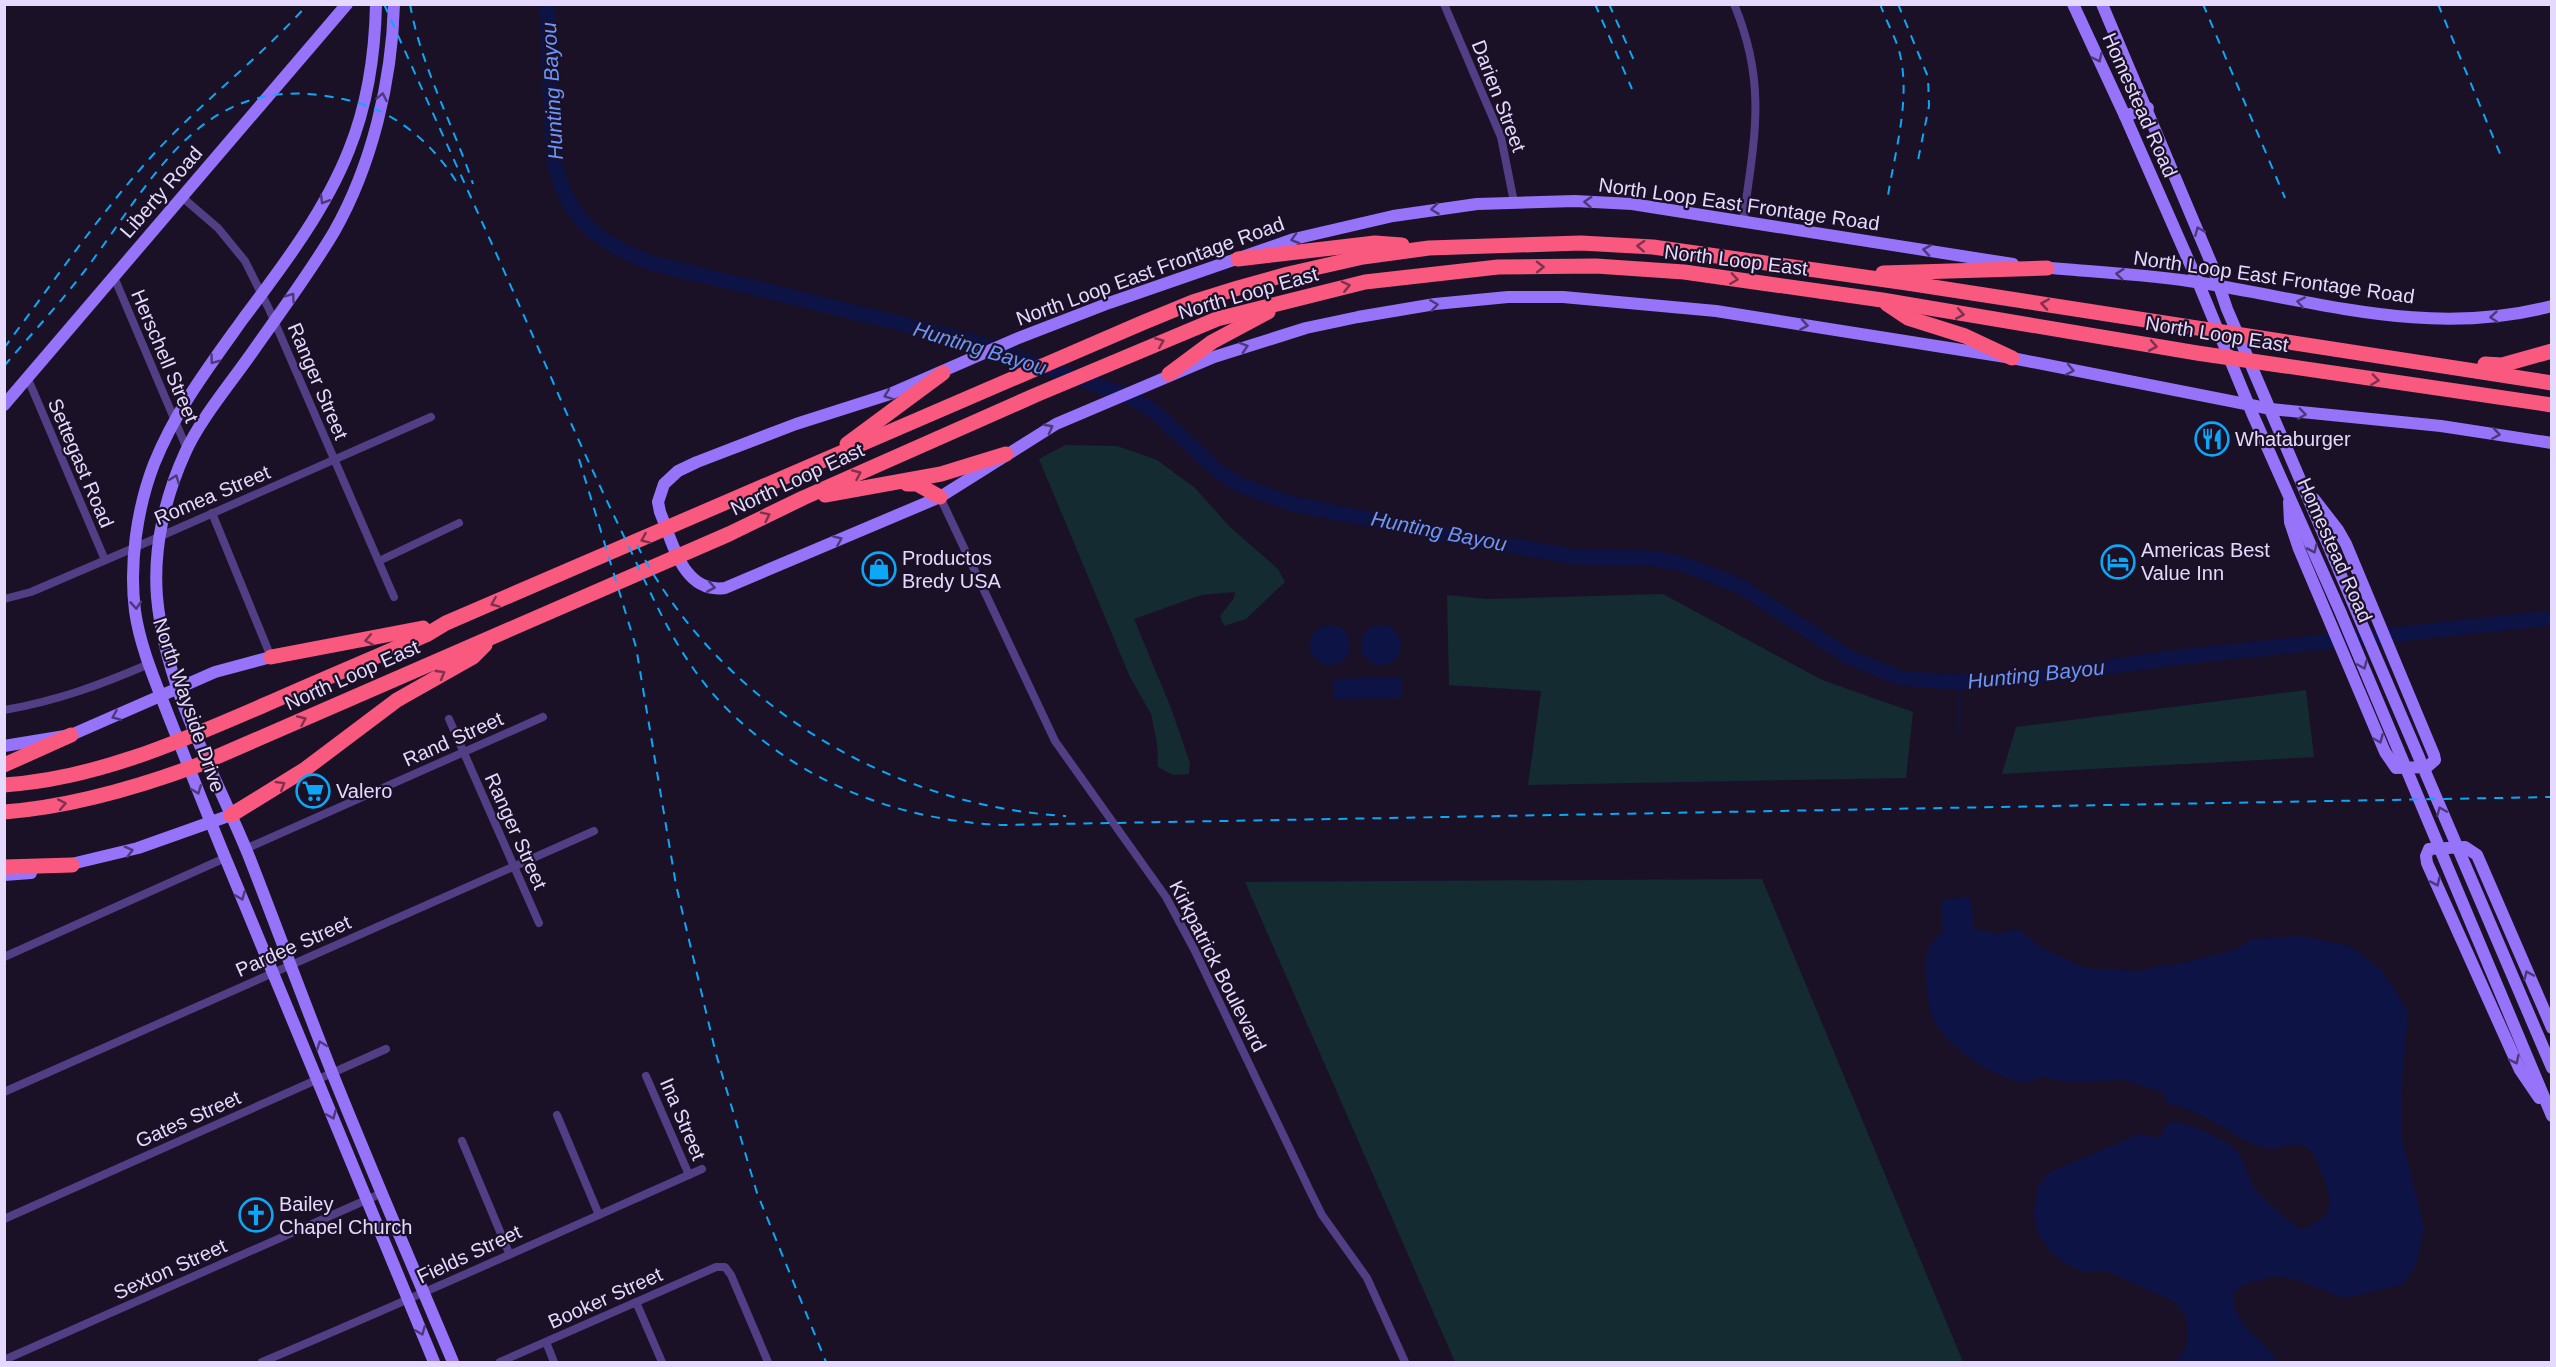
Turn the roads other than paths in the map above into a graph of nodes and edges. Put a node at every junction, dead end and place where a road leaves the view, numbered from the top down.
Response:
1 (347, 4) edge
2 (376, 4) edge
3 (394, 4) edge
4 (1444, 4) edge
5 (1734, 4) edge
6 (2102, 4) edge
7 (2076, 6) edge
8 (2148, 108) junction
9 (2125, 116) junction
10 (183, 198) junction
11 (1514, 202) junction
12 (1743, 222) junction
13 (1429, 248) junction
14 (1238, 259) junction
15 (2048, 268) junction
16 (1844, 274) junction
17 (114, 277) junction
18 (2198, 282) junction
19 (2220, 286) junction
20 (261, 294) junction
21 (1296, 298) junction
22 (1882, 300) junction
23 (2552, 306) edge
24 (274, 321) junction
25 (2552, 351) edge
26 (2012, 358) junction
27 (2429, 362) junction
28 (943, 373) junction
29 (1169, 374) junction
30 (28, 379) junction
31 (2552, 383) edge
32 (4, 405) edge
33 (2250, 405) junction
34 (2552, 405) edge
35 (2271, 409) junction
36 (431, 417) dead end
37 (174, 422) junction
38 (2552, 443) edge
39 (187, 449) junction
40 (1006, 454) junction
41 (334, 460) junction
42 (823, 462) junction
43 (898, 483) junction
44 (2306, 490) junction
45 (2289, 495) junction
46 (940, 497) junction
47 (803, 498) junction
48 (212, 513) junction
49 (459, 523) dead end
50 (159, 535) junction
51 (136, 547) junction
52 (105, 560) junction
53 (379, 561) junction
54 (394, 597) dead end
55 (4, 599) edge
56 (446, 623) junction
57 (494, 636) junction
58 (271, 657) junction
59 (149, 664) junction
60 (178, 689) junction
61 (161, 696) junction
62 (4, 710) edge
63 (543, 717) dead end
64 (449, 719) dead end
65 (71, 735) junction
66 (4, 746) edge
67 (464, 753) junction
68 (4, 765) edge
69 (4, 784) edge
70 (4, 812) edge
71 (231, 815) junction
72 (210, 822) junction
73 (594, 831) dead end
74 (245, 849) junction
75 (225, 858) junction
76 (72, 865) junction
77 (512, 866) junction
78 (4, 867) edge
79 (4, 875) edge
80 (539, 923) dead end
81 (4, 957) edge
82 (291, 965) junction
83 (272, 973) junction
84 (2552, 1028) edge
85 (386, 1049) dead end
86 (2552, 1068) edge
87 (332, 1073) junction
88 (646, 1076) dead end
89 (317, 1080) junction
90 (4, 1092) edge
91 (2550, 1113) edge
92 (557, 1115) dead end
93 (462, 1141) dead end
94 (702, 1169) dead end
95 (689, 1175) junction
96 (382, 1193) junction
97 (367, 1200) junction
98 (599, 1215) junction
99 (4, 1219) edge
100 (510, 1253) junction
101 (424, 1293) junction
102 (409, 1300) junction
103 (636, 1302) junction
104 (546, 1342) junction
105 (4, 1360) edge
106 (262, 1362) edge
107 (434, 1362) edge
108 (453, 1362) edge
109 (500, 1362) edge
110 (554, 1362) edge
111 (662, 1362) edge
112 (768, 1362) edge
113 (1405, 1362) edge

1 - 10 main road, Liberty Road
2 -> 20 main road, North Wayside Drive
24 -> 3 main road, North Wayside Drive
4 - 11 street, Darien Street
5 - 12 street
6 - 8 main road, Homestead Road
7 -> 9 main road, Homestead Road
8 - 9 main road
19 -> 8 main road, Homestead Road
9 - 18 main road, Homestead Road
10 - 17 main road, Liberty Road
10 - 20 street, Ranger Street
12 -> 11 main road, North Loop East Frontage Road
11 -> 14 main road, North Loop East Frontage Road
15 -> 12 main road, North Loop East Frontage Road
13 - 14 highway
16 -> 13 highway, North Loop East
13 - 42 highway, North Loop East
14 - 28 main road, North Loop East Frontage Road
15 - 16 highway
18 -> 15 main road, North Loop East Frontage Road
27 -> 16 highway, North Loop East
17 - 30 main road, Liberty Road
17 - 37 street, Herschell Street
18 - 19 main road, North Loop East Frontage Road
18 - 33 main road, Homestead Road
23 -> 19 main road, North Loop East Frontage Road
19 - 35 main road, Homestead Road
20 - 24 street, Ranger Street
20 -> 37 main road, North Wayside Drive
21 -> 22 highway, North Loop East
21 - 29 highway
47 -> 21 highway, North Loop East
22 - 26 highway
22 -> 34 highway, North Loop East
24 - 39 main road, North Wayside Drive
24 - 41 street, Ranger Street
25 - 27 highway
29 -> 26 main road, North Loop East Frontage Road
26 -> 33 main road, North Loop East Frontage Road
27 - 31 highway, North Loop East
28 - 42 highway
28 -> 46 main road, North Loop East Frontage Road
40 -> 29 main road, North Loop East Frontage Road
30 - 32 main road, Liberty Road
30 - 52 street, Settegast Road
33 - 35 main road, North Loop East Frontage Road
33 - 45 main road, Homestead Road
35 -> 38 main road, North Loop East Frontage Road
35 - 44 main road, Homestead Road
36 - 41 street, Romea Street
37 - 39 street, Herschell Street
37 - 51 main road, North Wayside Drive
50 -> 39 main road, North Wayside Drive
40 - 43 highway
40 - 46 main road, North Loop East Frontage Road
41 - 48 street, Romea Street
41 - 53 street, Ranger Street
42 -> 56 highway, North Loop East
43 - 46 highway
43 - 47 highway
45 -> 44 main road
86 -> 44 main road, Homestead Road
45 -> 91 main road, Homestead Road
46 - 113 street, Kirkpatrick Boulevard
57 -> 47 highway, North Loop East
48 - 50 street, Romea Street
48 - 58 street
49 - 53 street
50 - 51 street, Romea Street
50 - 60 main road, North Wayside Drive
51 - 52 street, Romea Street
51 -> 59 main road, North Wayside Drive
52 - 55 street, Romea Street
53 - 54 street, Ranger Street
56 -> 58 highway
56 - 69 highway, North Loop East
70 -> 57 highway, North Loop East
71 -> 57 highway
58 - 60 main road
59 - 61 main road, North Wayside Drive
59 - 62 street
60 - 61 main road
60 - 71 main road, North Wayside Drive
61 -> 65 main road
61 -> 72 main road, North Wayside Drive
63 - 67 street, Rand Street
64 - 67 street, Ranger Street
65 - 66 main road
65 - 68 highway
67 - 74 street, Rand Street
67 - 77 street, Ranger Street
71 - 72 main road
71 - 74 main road, North Wayside Drive
72 - 75 main road, North Wayside Drive
76 -> 72 main road
73 - 77 street, Pardee Street
74 - 82 main road, North Wayside Drive
75 - 81 street
75 -> 83 main road, North Wayside Drive
76 - 78 highway
76 - 79 main road
77 - 80 street, Ranger Street
77 - 82 street, Pardee Street
82 - 83 street, Pardee Street
87 -> 82 main road, North Wayside Drive
83 - 89 main road, North Wayside Drive
83 - 90 street, Pardee Street
84 -> 91 main road
85 - 87 street, Gates Street
87 - 89 street, Gates Street
87 - 96 main road, North Wayside Drive
88 - 95 street, Ina Street
89 -> 97 main road, North Wayside Drive
89 - 99 street, Gates Street
92 - 98 street
93 - 100 street
94 - 95 street, Fields Street
95 - 98 street, Fields Street
96 - 97 street, Sexton Street
96 - 101 main road, North Wayside Drive
97 - 102 main road, North Wayside Drive
97 - 105 street, Sexton Street
98 - 100 street, Fields Street
100 - 101 street, Fields Street
101 - 102 street, Fields Street
101 - 108 main road, North Wayside Drive
102 - 106 street, Fields Street
102 -> 107 main road, North Wayside Drive
103 - 104 street, Booker Street
103 - 111 street
103 - 112 street, Booker Street
104 - 109 street, Booker Street
104 - 110 street

